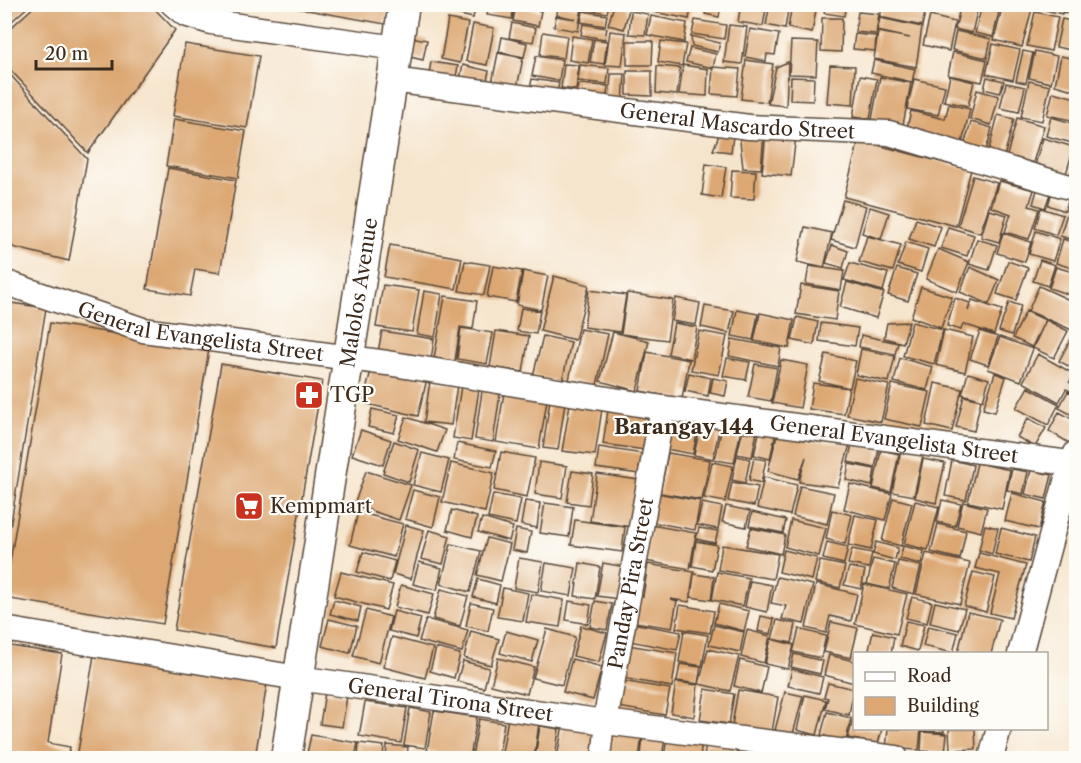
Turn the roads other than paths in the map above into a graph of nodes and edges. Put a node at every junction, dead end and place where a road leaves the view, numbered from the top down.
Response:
1 (173, 4) edge
2 (404, 4) edge
3 (397, 48) junction
4 (392, 80) junction
5 (1077, 189) edge
6 (4, 282) edge
7 (348, 359) junction
8 (663, 408) junction
9 (1075, 460) edge
10 (4, 630) edge
11 (1021, 652) edge
12 (298, 678) junction
13 (605, 722) junction
14 (999, 730) edge
15 (286, 759) edge
16 (601, 759) edge
17 (896, 759) edge
18 (991, 759) edge

1 - 3 street
2 - 3 street, Malolos Avenue
3 - 4 street, Malolos Avenue
4 - 5 street, General Mascardo Street
4 - 7 street, Malolos Avenue
6 - 7 street, General Evangelista Street
7 - 8 street, General Evangelista Street
7 - 12 street, Malolos Avenue
8 - 9 street, General Evangelista Street
8 - 13 street, Panday Pira Street
9 - 11 street
10 - 12 street, General Tirona Street
12 - 13 street, General Tirona Street
12 - 15 street, Malolos Avenue
13 - 16 street, Panday Pira Street
13 - 17 street, General Tirona Street
14 - 18 street

